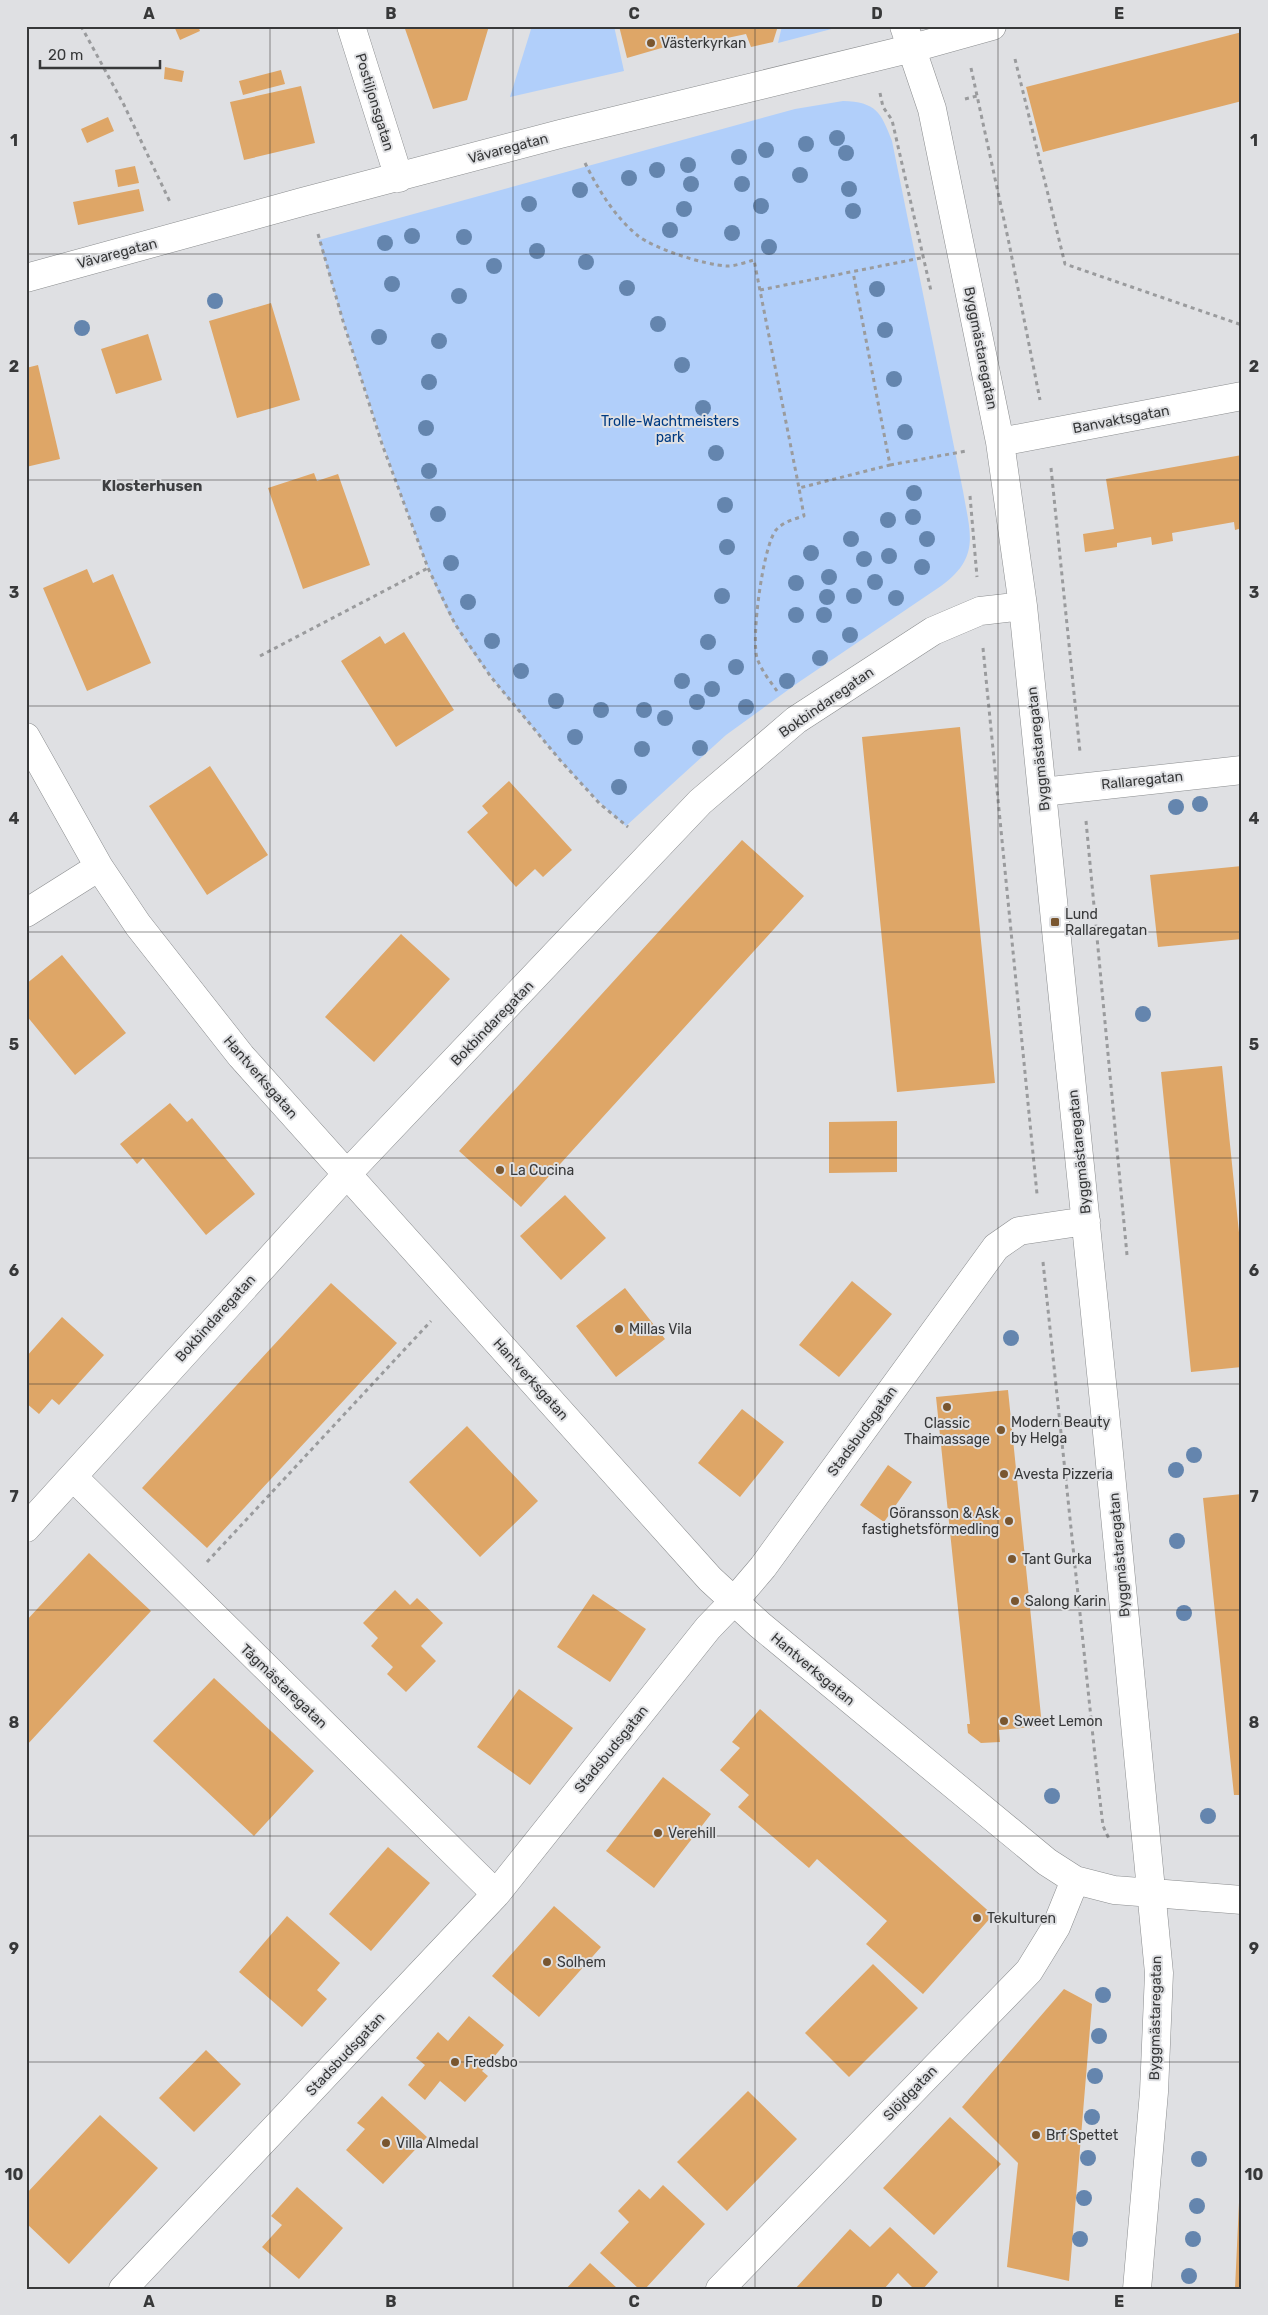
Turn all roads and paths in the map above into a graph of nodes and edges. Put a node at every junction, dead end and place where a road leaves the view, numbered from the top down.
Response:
1 (80, 26) edge
2 (351, 26) edge
3 (992, 26) edge
4 (963, 34) junction
5 (908, 37) edge
6 (872, 58) junction
7 (1015, 59) dead end
8 (583, 160) dead end
9 (399, 178) junction
10 (317, 229) dead end
11 (186, 235) junction
12 (922, 258) junction
13 (853, 272) junction
14 (26, 278) edge
15 (760, 290) junction
16 (932, 295) dead end
17 (1242, 325) edge
18 (1242, 396) edge
19 (1046, 434) junction
20 (964, 442) dead end
21 (1000, 442) junction
22 (966, 451) junction
23 (966, 461) dead end
24 (890, 465) junction
25 (799, 488) junction
26 (969, 489) dead end
27 (428, 568) junction
28 (1023, 606) junction
29 (980, 611) junction
30 (260, 656) dead end
31 (780, 696) dead end
32 (26, 737) edge
33 (1242, 770) edge
34 (1083, 787) junction
35 (1042, 792) junction
36 (649, 854) junction
37 (99, 867) junction
38 (26, 913) edge
39 (346, 1175) junction
40 (1086, 1221) junction
41 (1040, 1227) junction
42 (1128, 1259) dead end
43 (455, 1294) junction
44 (73, 1477) junction
45 (26, 1528) edge
46 (184, 1587) junction
47 (734, 1601) junction
48 (1107, 1838) dead end
49 (1075, 1880) junction
50 (496, 1894) junction
51 (1152, 1894) junction
52 (1242, 1900) edge
53 (123, 2289) edge
54 (720, 2289) edge
55 (1137, 2289) edge

1 - 11 path
2 - 9 street, Postiljonsgatan
3 - 4 street, Vävaregatan
4 - 5 street, Vävaregatan
4 - 19 path
5 - 6 street, Vävaregatan
5 - 21 street, Byggmästaregatan
6 - 9 street, Vävaregatan
6 - 12 path
7 - 17 path
8 - 15 path
9 - 11 street, Vävaregatan
10 - 27 path
11 - 14 street, Vävaregatan
12 - 13 path
12 - 16 path
13 - 15 path
13 - 24 path
15 - 25 path
18 - 19 street, Banvaktsgatan
19 - 21 street, Banvaktsgatan
19 - 34 path
20 - 22 path
21 - 28 street, Byggmästaregatan
22 - 23 path
22 - 24 path
24 - 25 path
25 - 31 path
26 - 29 path
27 - 30 path
27 - 36 path
28 - 29 street, Bokbindaregatan
28 - 35 street, Byggmästaregatan
29 - 36 street, Bokbindaregatan
29 - 41 path
32 - 37 street, Hantverksgatan
33 - 34 street, Rallaregatan
34 - 35 street, Rallaregatan
34 - 42 path
35 - 40 street, Byggmästaregatan
36 - 39 street, Bokbindaregatan
37 - 38 street
37 - 39 street, Hantverksgatan
39 - 43 street, Hantverksgatan
39 - 44 street, Bokbindaregatan
40 - 41 street, Stadsbudsgatan
40 - 51 street, Byggmästaregatan
41 - 47 street, Stadsbudsgatan
41 - 48 path
43 - 46 path
43 - 47 street, Hantverksgatan
44 - 45 street, Bokbindaregatan
44 - 46 street, Tågmästaregatan
46 - 50 street, Tågmästaregatan
47 - 49 street, Hantverksgatan
47 - 50 street, Stadsbudsgatan
49 - 51 street, Hantverksgatan
49 - 54 street, Slöjdgatan
50 - 53 street, Stadsbudsgatan
51 - 52 street, Hantverksgatan
51 - 55 street, Byggmästaregatan

